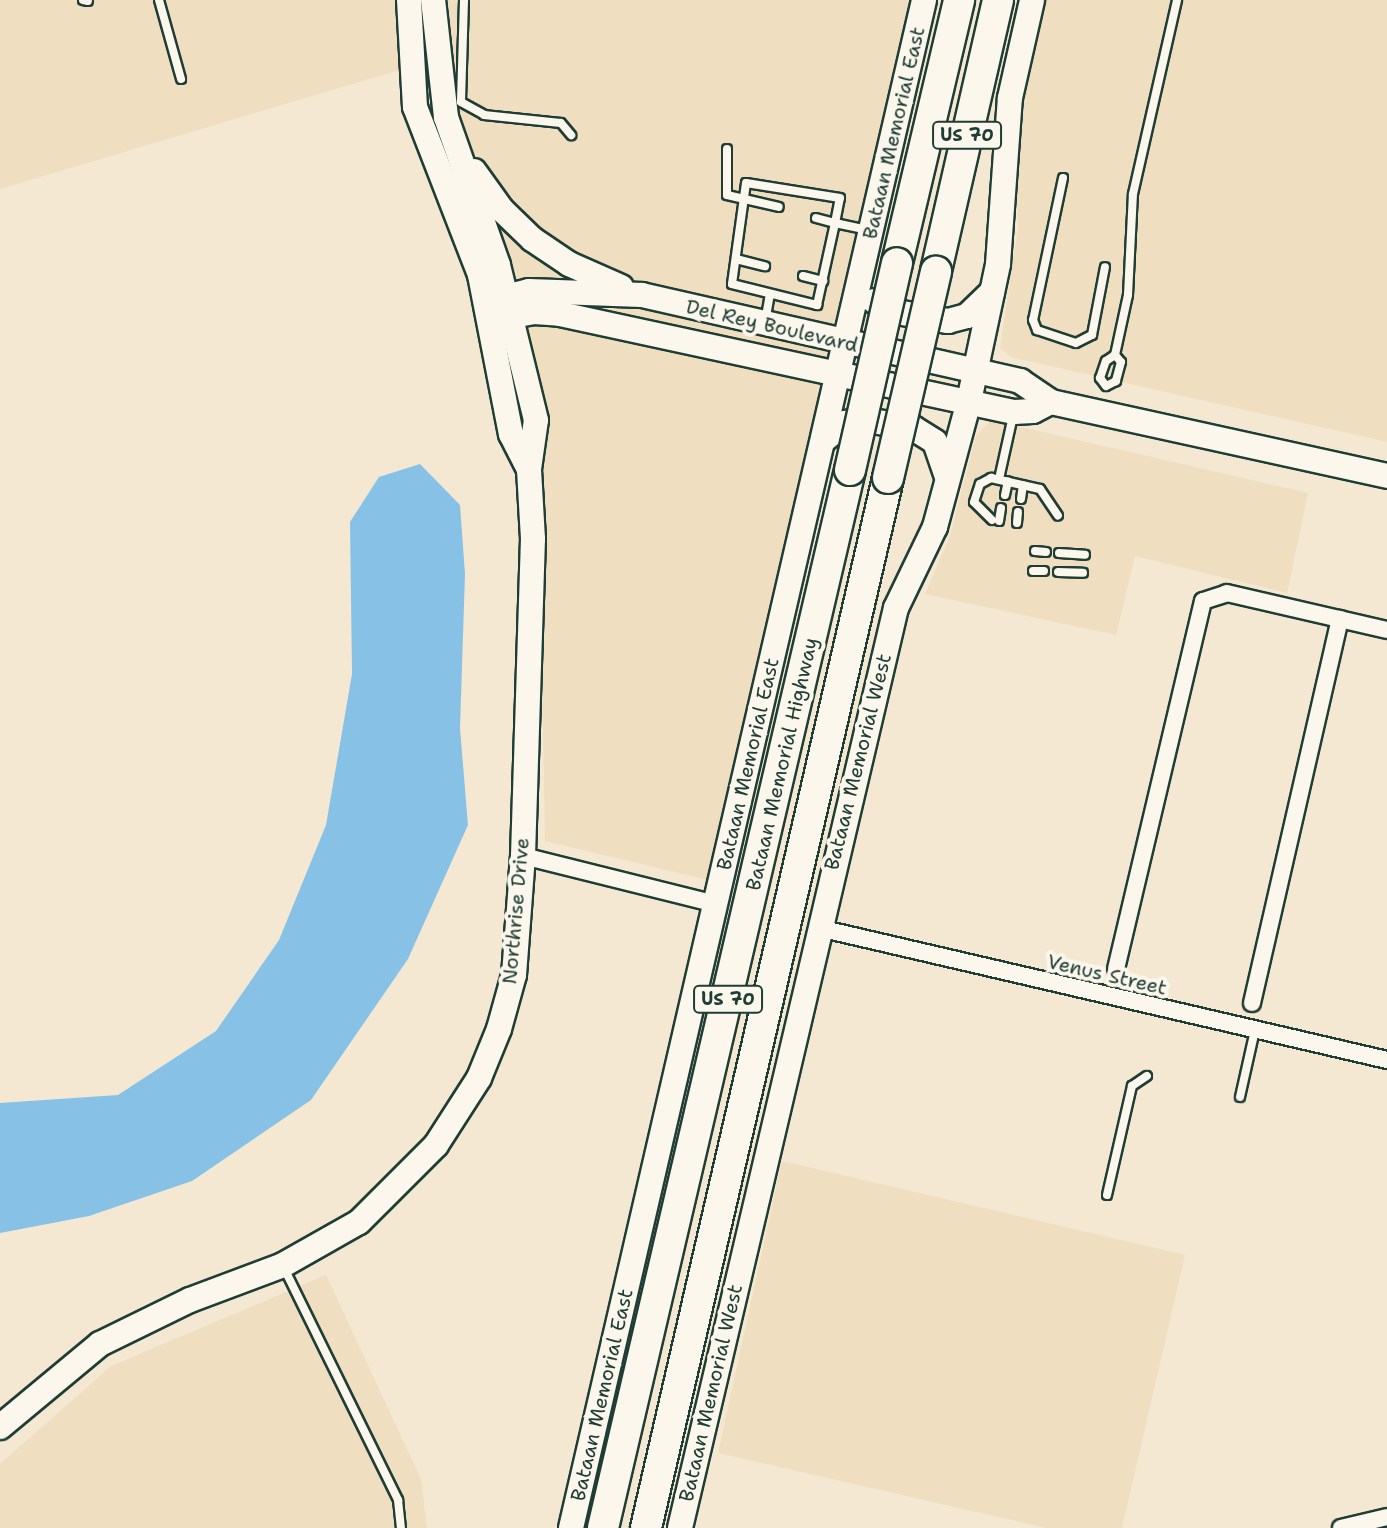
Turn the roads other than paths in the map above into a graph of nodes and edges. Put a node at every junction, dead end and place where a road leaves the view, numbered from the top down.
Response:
1 (159, 0) edge
2 (409, 0) edge
3 (433, 0) edge
4 (464, 0) edge
5 (924, 0) edge
6 (959, 0) edge
7 (998, 0) edge
8 (1032, 0) edge
9 (1177, 0) edge
10 (181, 79) dead end
11 (446, 117) junction
12 (571, 135) dead end
13 (727, 149) dead end
14 (1063, 178) dead end
15 (744, 198) junction
16 (779, 207) dead end
17 (816, 218) dead end
18 (835, 223) junction
19 (872, 231) junction
20 (736, 259) junction
21 (765, 266) dead end
22 (1105, 267) dead end
23 (862, 273) junction
24 (803, 276) dead end
25 (823, 281) junction
26 (992, 292) junction
27 (642, 295) junction
28 (770, 295) junction
29 (671, 302) junction
30 (499, 308) junction
31 (764, 324) junction
32 (661, 333) junction
33 (845, 344) junction
34 (1115, 355) junction
35 (975, 370) junction
36 (838, 372) junction
37 (1106, 386) junction
38 (969, 401) junction
39 (1051, 402) junction
40 (1101, 410) junction
41 (1014, 412) junction
42 (824, 440) junction
43 (947, 476) junction
44 (1387, 476) edge
45 (1003, 480) junction
46 (1023, 485) junction
47 (1005, 495) dead end
48 (1021, 499) dead end
49 (1001, 508) dead end
50 (1018, 512) dead end
51 (1058, 516) dead end
52 (1017, 523) dead end
53 (1035, 551) dead end
54 (1046, 552) dead end
55 (1059, 553) dead end
56 (1085, 555) dead end
57 (1033, 571) dead end
58 (1044, 571) dead end
59 (1058, 572) dead end
60 (1083, 573) dead end
61 (1340, 619) junction
62 (1387, 630) edge
63 (523, 856) junction
64 (716, 904) junction
65 (819, 928) junction
66 (1116, 969) dead end
67 (1252, 1003) dead end
68 (1255, 1030) junction
69 (1387, 1060) edge
70 (1147, 1076) dead end
71 (1240, 1097) dead end
72 (1107, 1195) dead end
73 (283, 1265) junction
74 (0, 1427) edge
75 (1387, 1517) edge
76 (401, 1528) edge
77 (571, 1528) edge
78 (603, 1528) edge
79 (646, 1528) edge
80 (680, 1528) edge
81 (1341, 1528) edge

1 - 10 lane
2 - 30 main road
3 - 11 main road
4 - 12 lane
5 - 19 main road, Bataan Memorial East
6 - 78 highway, Bataan Memorial Highway / US 70, bridge
7 - 79 highway, Bataan Memorial Highway / US 70, bridge
8 - 26 main road, Bataan Memorial West
9 - 34 lane
11 - 27 main road
11 - 30 main road
13 - 15 lane
14 - 22 lane
15 - 16 lane
15 - 18 lane
15 - 20 lane
17 - 18 lane
18 - 19 lane
18 - 25 lane
19 - 23 main road, Bataan Memorial East
20 - 21 lane
20 - 28 lane
23 - 26 main road
23 - 33 main road, Bataan Memorial East
24 - 25 lane
25 - 28 lane
26 - 35 main road, Bataan Memorial West
27 - 29 main road, Del Rey Boulevard
27 - 30 main road, Del Rey Boulevard
28 - 31 lane
29 - 31 main road, Del Rey Boulevard
29 - 32 main road
30 - 32 main road, Del Rey Boulevard
30 - 63 main road, Northrise Drive
31 - 33 main road, Del Rey Boulevard
32 - 36 main road, Del Rey Boulevard
33 - 35 main road, Del Rey Boulevard
33 - 36 main road, Bataan Memorial East
34 - 37 lane
34 - 37 lane
35 - 38 main road, Bataan Memorial West
35 - 39 main road, Del Rey Boulevard
36 - 38 main road, Del Rey Boulevard
36 - 42 main road, Bataan Memorial East
37 - 40 lane
38 - 41 main road, Del Rey Boulevard
38 - 43 main road, Bataan Memorial West
39 - 40 main road, Del Rey Boulevard
39 - 41 main road, Del Rey Boulevard
40 - 44 main road, Del Rey Boulevard
41 - 45 lane
42 - 43 main road
42 - 64 main road, Bataan Memorial East
43 - 65 main road, Bataan Memorial West
45 - 46 lane
45 - 47 lane
45 - 49 lane
46 - 48 lane
46 - 51 lane
50 - 52 lane
53 - 54 lane
55 - 56 lane
57 - 58 lane
59 - 60 lane
61 - 62 street
61 - 66 street
61 - 67 street
63 - 64 street
63 - 73 main road, Northrise Drive
64 - 77 main road, Bataan Memorial East
65 - 68 street, Venus Street
65 - 80 main road, Bataan Memorial West
68 - 69 street, Venus Street
68 - 71 lane
70 - 72 lane
73 - 74 main road, Northrise Drive
73 - 76 lane
75 - 81 street

